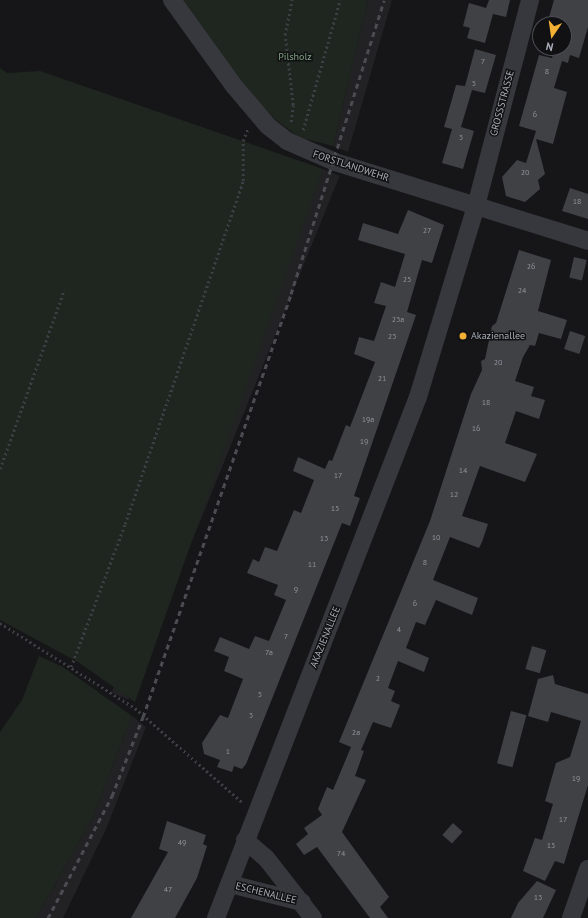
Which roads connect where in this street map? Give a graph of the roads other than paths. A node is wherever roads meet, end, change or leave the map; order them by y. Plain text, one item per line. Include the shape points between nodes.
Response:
1 (172, 0) edge
2 (530, 0) edge
3 (476, 206) junction
4 (588, 241) edge
5 (245, 840) junction
6 (588, 869) edge
7 (230, 884) junction
8 (302, 902) junction
9 (216, 918) edge
10 (313, 918) edge
11 (571, 918) edge

1 - 3 street, FORSTLANDWEHR via 254,111 294,139 335,162
2 - 3 street, GROSSSTRASSE
3 - 4 street, FORSTLANDWEHR
3 - 5 street, AKAZIENALLEE via 395,460
5 - 7 street, AKAZIENALLEE
5 - 8 street, ESCHENALLEE via 266,858
6 - 11 street
7 - 8 street, ESCHENALLEE
7 - 9 street, AKAZIENALLEE
8 - 10 street, ESCHENALLEE

